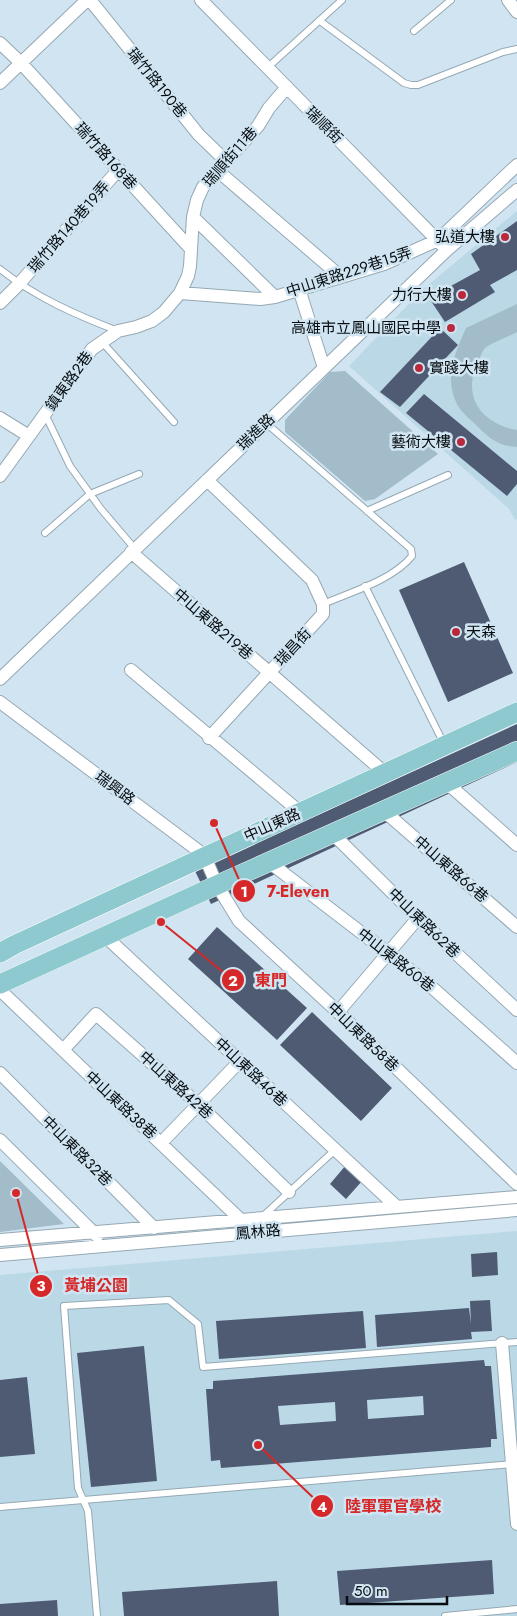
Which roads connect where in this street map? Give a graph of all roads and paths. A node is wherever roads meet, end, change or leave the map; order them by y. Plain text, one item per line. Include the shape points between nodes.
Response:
1 (201, 0) edge
2 (342, 0) edge
3 (451, 0) edge
4 (83, 1) edge
5 (320, 21) junction
6 (414, 31) dead end
7 (0, 43) edge
8 (517, 49) edge
9 (21, 63) junction
10 (266, 68) junction
11 (0, 83) edge
12 (287, 87) junction
13 (517, 165) edge
14 (222, 167) junction
15 (119, 170) junction
16 (517, 190) edge
17 (192, 217) junction
18 (438, 240) junction
19 (190, 248) junction
20 (447, 250) junction
21 (0, 269) edge
22 (340, 276) junction
23 (19, 284) junction
24 (299, 289) junction
25 (180, 293) junction
26 (275, 297) junction
27 (0, 303) edge
28 (118, 331) junction
29 (101, 341) junction
30 (324, 368) junction
31 (45, 414) junction
32 (0, 418) edge
33 (174, 422) dead end
34 (266, 423) junction
35 (29, 436) junction
36 (139, 474) dead end
37 (448, 475) dead end
38 (0, 476) edge
39 (206, 480) junction
40 (90, 494) junction
41 (367, 510) junction
42 (45, 533) dead end
43 (133, 551) junction
44 (365, 586) junction
45 (323, 604) junction
46 (131, 670) dead end
47 (270, 672) junction
48 (0, 679) edge
49 (0, 702) edge
50 (517, 712) edge
51 (209, 738) junction
52 (445, 746) junction
53 (515, 755) edge
54 (386, 774) junction
55 (447, 783) junction
56 (384, 811) junction
57 (300, 812) junction
58 (332, 833) junction
59 (517, 845) edge
60 (204, 855) junction
61 (269, 862) junction
62 (217, 885) junction
63 (418, 918) junction
64 (517, 927) edge
65 (105, 936) junction
66 (0, 953) edge
67 (388, 953) junction
68 (0, 984) edge
69 (0, 990) edge
70 (517, 1010) edge
71 (338, 1012) junction
72 (63, 1050) junction
73 (240, 1061) junction
74 (517, 1063) edge
75 (0, 1074) edge
76 (198, 1104) junction
77 (0, 1140) edge
78 (161, 1143) junction
79 (335, 1150) junction
80 (517, 1184) edge
81 (289, 1192) junction
82 (517, 1197) edge
83 (397, 1207) junction
84 (517, 1210) edge
85 (259, 1219) junction
86 (242, 1221) junction
87 (154, 1228) junction
88 (95, 1232) junction
89 (0, 1240) edge
90 (104, 1246) junction
91 (0, 1255) edge
92 (517, 1342) edge
93 (502, 1343) junction
94 (514, 1464) edge
95 (83, 1500) junction
96 (0, 1507) edge
97 (517, 1524) edge
98 (517, 1610) edge
99 (98, 1616) edge
100 (445, 1616) edge

1 - 10 street, 瑞順街
2 - 5 lane
3 - 6 lane
4 - 9 street
4 - 14 street, 瑞竹路190巷 via 199,135
5 - 8 lane via 411,86
5 - 10 lane
7 - 9 street, 瑞竹路168巷
9 - 11 street
9 - 15 street, 瑞竹路168巷
10 - 12 street, 瑞順街
12 - 14 street, 瑞順街11巷
12 - 18 street, 瑞順街
13 - 18 street, 中山東路229巷15弄
14 - 17 street, 瑞順街11巷 via 204,187
14 - 22 street, 瑞竹路190巷
15 - 19 street, 瑞竹路168巷
15 - 23 street, 瑞竹路140巷19弄
16 - 20 street, 瑞進路
17 - 19 street, 瑞順街11巷
17 - 26 street
18 - 20 street, 瑞順街
18 - 22 street, 中山東路229巷15弄 via 384,264
19 - 25 street, 瑞順街11巷 via 189,270
20 - 30 street, 瑞進路
21 - 23 lane
22 - 24 street, 中山東路229巷15弄
23 - 27 street, 瑞竹路140巷19弄
23 - 28 lane via 79,316
24 - 26 street, 中山東路229巷15弄
24 - 30 street
25 - 26 street, 中山東路229巷15弄 via 260,299
25 - 28 street, 鎮東路2巷 via 152,321
28 - 29 street, 鎮東路2巷
29 - 31 street, 鎮東路2巷
29 - 33 lane
30 - 34 street, 瑞進路
31 - 35 street, 鎮東路2巷
31 - 40 lane via 70,466
32 - 35 street
34 - 39 street, 瑞進路
34 - 41 lane
35 - 38 street, 鎮東路2巷
36 - 40 lane
37 - 41 lane
39 - 43 street, 瑞進路
39 - 45 street via 312,580
40 - 42 lane
40 - 43 lane
41 - 44 lane via 411,549 412,556 386,578
43 - 47 street, 中山東路219巷
43 - 48 street, 瑞進路
44 - 45 lane
44 - 52 lane
45 - 47 street, 瑞昌街 via 323,614
46 - 51 street
47 - 51 street, 瑞昌街
47 - 54 street, 中山東路219巷
49 - 60 street, 瑞興路
50 - 52 main road, 中山東路
51 - 57 street
52 - 54 main road, 中山東路
53 - 55 main road
54 - 57 main road, 中山東路
55 - 56 main road
55 - 59 street
56 - 58 main road
56 - 64 street, 中山東路66巷
57 - 60 main road, 中山東路
58 - 61 main road
58 - 63 street, 中山東路62巷
60 - 62 street, 瑞興路
60 - 66 main road, 中山東路
61 - 62 main road
61 - 67 street, 中山東路60巷
62 - 65 main road
62 - 71 street, 中山東路58巷 via 239,921
63 - 67 street
63 - 70 street, 中山東路62巷
65 - 68 main road
65 - 73 street, 中山東路46巷
67 - 71 street
67 - 74 street, 中山東路60巷
69 - 72 street, 中山東路38巷
71 - 80 street, 中山東路58巷
72 - 76 street, 中山東路42巷 via 96,1014
72 - 78 street, 中山東路38巷
73 - 76 street
73 - 79 street, 中山東路46巷
75 - 87 street, 中山東路32巷
76 - 78 street
76 - 81 street, 中山東路42巷
77 - 88 street
78 - 86 street, 中山東路38巷
79 - 81 lane
79 - 83 street, 中山東路46巷
81 - 85 lane
82 - 83 street, 鳳林路
83 - 85 street, 鳳林路
84 - 90 street, 鳳林路
85 - 86 street, 鳳林路
86 - 87 street, 鳳林路
87 - 88 street, 鳳林路
88 - 89 street, 鳳林路
88 - 90 street
90 - 91 street, 鳳林路
92 - 93 lane
93 - 94 street
93 - 95 lane via 203,1367 198,1324 169,1300 64,1306 78,1488
94 - 95 lane
94 - 97 street
95 - 96 lane
95 - 99 lane via 88,1511
98 - 100 lane

